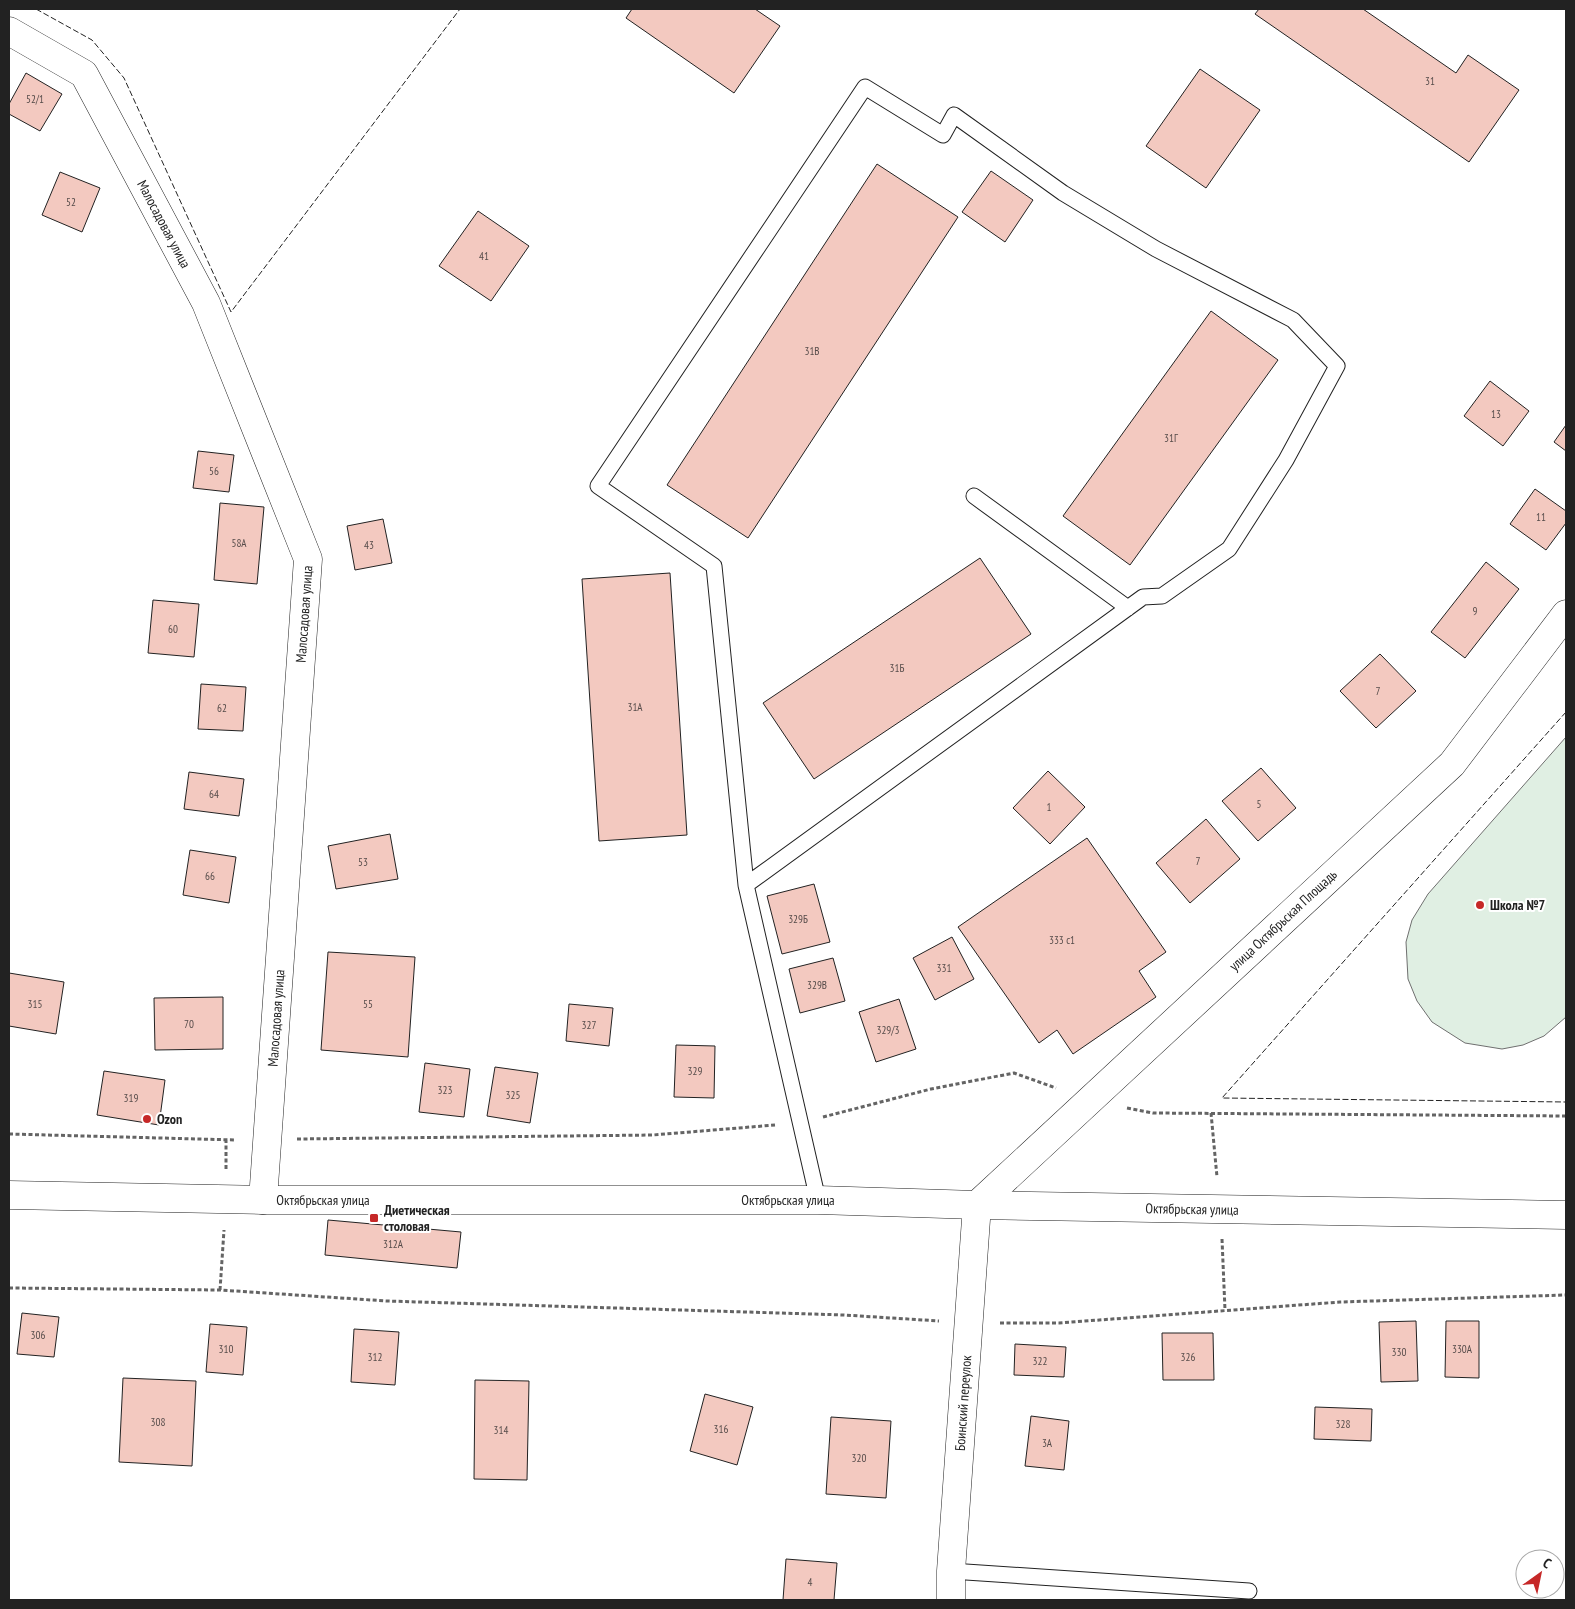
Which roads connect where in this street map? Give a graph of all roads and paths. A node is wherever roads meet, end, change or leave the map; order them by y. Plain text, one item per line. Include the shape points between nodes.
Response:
1 (9, 31) edge
2 (974, 496) dead end
3 (1128, 608) junction
4 (1566, 614) edge
5 (746, 885) junction
6 (9, 1195) edge
7 (263, 1200) junction
8 (818, 1200) junction
9 (977, 1205) junction
10 (1566, 1215) edge
11 (9, 1288) edge
12 (1566, 1295) edge
13 (968, 1323) junction
14 (951, 1571) junction
15 (1249, 1591) dead end
16 (951, 1600) edge

1 - 7 street, Малосадовая улица via 84,74 206,303 308,559
2 - 3 lane
3 - 5 lane
3 - 5 lane via 1143,598 1162,596 1228,548 1286,460 1337,366 1293,320 1156,249 1063,193 954,115 943,135 865,87 598,486 714,566
4 - 9 street, улица Октябрьская Площадь via 1452,764
5 - 8 lane
6 - 7 street, Октябрьская улица
7 - 8 street, Октябрьская улица
8 - 9 street, Октябрьская улица
9 - 10 street, Октябрьская улица
9 - 13 street, Боинский переулок
11 - 13 path via 220,1290 388,1301 844,1315
12 - 13 path via 1340,1302 1059,1323
13 - 14 street, Боинский переулок
14 - 15 lane
14 - 16 street, Боинский переулок

